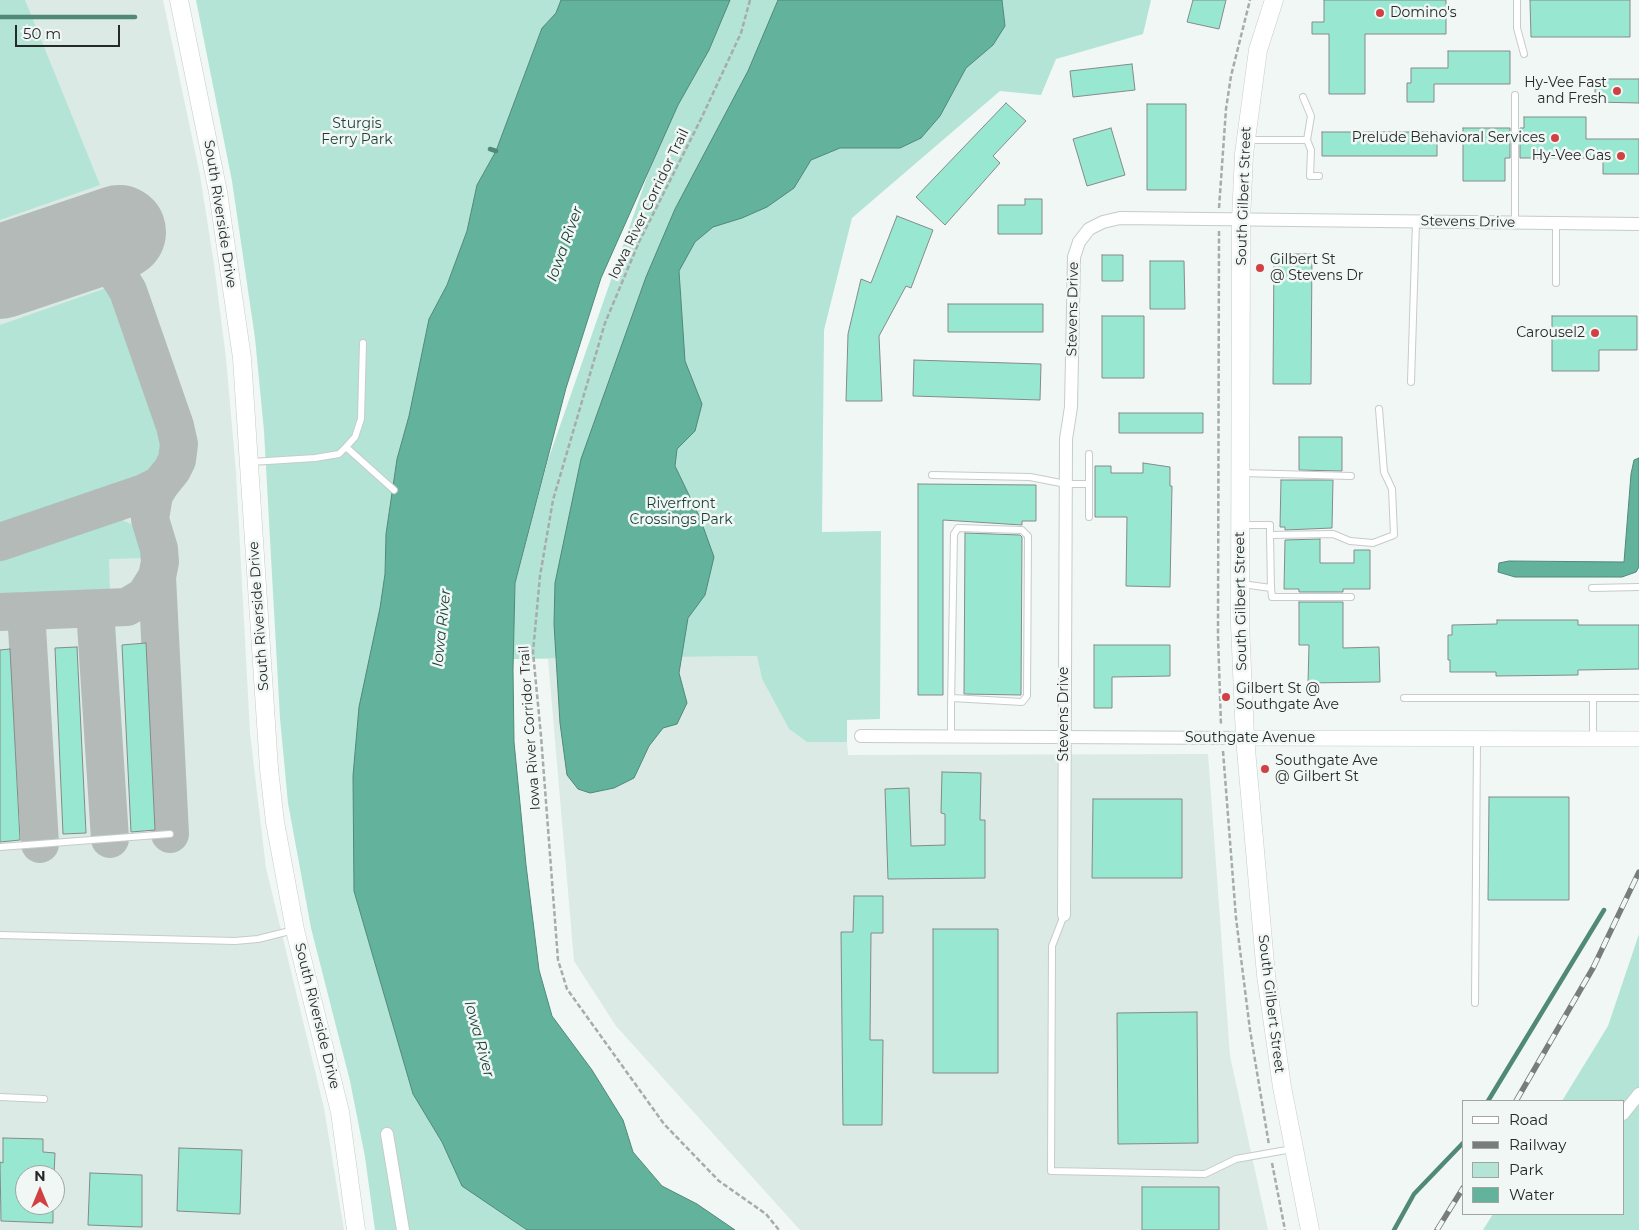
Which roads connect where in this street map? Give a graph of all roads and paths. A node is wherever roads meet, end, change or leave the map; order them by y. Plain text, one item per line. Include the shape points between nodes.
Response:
1 (179, 0) edge
2 (750, 0) edge
3 (1274, 0) edge
4 (1517, 0) edge
5 (1524, 54) dead end
6 (1515, 95) dead end
7 (1303, 97) dead end
8 (1245, 140) junction
9 (1307, 140) junction
10 (1319, 176) dead end
11 (1241, 220) junction
12 (1416, 222) junction
13 (1515, 223) junction
14 (1556, 223) junction
15 (1639, 224) edge
16 (1556, 283) dead end
17 (363, 343) dead end
18 (1411, 382) dead end
19 (1379, 409) dead end
20 (346, 446) junction
21 (1089, 454) dead end
22 (250, 462) junction
23 (1240, 473) junction
24 (932, 475) dead end
25 (1351, 476) dead end
26 (1066, 484) junction
27 (1089, 484) junction
28 (394, 490) dead end
29 (1090, 517) dead end
30 (1240, 525) junction
31 (1270, 535) junction
32 (1240, 584) junction
33 (1639, 587) edge
34 (1271, 588) junction
35 (1592, 588) dead end
36 (1351, 598) dead end
37 (952, 698) junction
38 (1404, 698) dead end
39 (1593, 698) junction
40 (1639, 698) edge
41 (861, 736) dead end
42 (951, 736) junction
43 (1063, 736) junction
44 (1245, 738) junction
45 (1477, 739) junction
46 (1593, 739) junction
47 (1639, 739) edge
48 (170, 834) dead end
49 (0, 847) edge
50 (1064, 915) joint
51 (295, 930) junction
52 (0, 935) edge
53 (1475, 1003) dead end
54 (1639, 1094) edge
55 (0, 1097) edge
56 (44, 1099) dead end
57 (1624, 1113) edge
58 (387, 1134) dead end
59 (1294, 1148) junction
60 (356, 1230) edge
61 (403, 1230) edge
62 (779, 1230) edge
63 (1310, 1230) edge

1 - 22 main road, South Riverside Drive via 220,201 242,358
2 - 62 path, Iowa River Corridor Trail via 737,42 639,242 605,323 553,500 540,576 533,652 558,960 567,989 664,1124 719,1181 766,1214
3 - 8 main road, South Gilbert Street via 1258,50
4 - 5 lane via 1517,28
6 - 13 lane
7 - 9 lane via 1311,116
8 - 9 lane
8 - 11 main road, South Gilbert Street
9 - 10 lane via 1311,150 1310,176
11 - 12 street, Stevens Drive
11 - 23 main road, South Gilbert Street
11 - 26 street, Stevens Drive via 1120,218 1090,229 1079,242 1074,257
12 - 13 street, Stevens Drive
12 - 18 lane
13 - 14 street, Stevens Drive
14 - 15 street, Stevens Drive
14 - 16 lane
17 - 20 lane via 361,419 355,437
19 - 31 lane via 1384,472 1392,489 1394,536 1373,543 1350,541 1333,534
20 - 22 lane via 339,454 315,458
20 - 28 lane
21 - 27 lane
22 - 51 main road, South Riverside Drive via 269,769 275,822
23 - 25 lane
23 - 30 main road, South Gilbert Street
24 - 26 lane via 1030,477
26 - 27 lane
26 - 43 street, Stevens Drive
27 - 29 lane
30 - 31 lane via 1270,525
30 - 32 main road, South Gilbert Street
31 - 34 lane
32 - 34 lane
32 - 44 main road, South Gilbert Street
33 - 35 lane
34 - 36 lane via 1272,597
37 - 37 lane via 954,534 958,528 1022,530 1028,536 1027,696 1022,702
37 - 42 lane
38 - 39 lane
39 - 40 lane
39 - 46 lane
41 - 42 street, Southgate Avenue
42 - 43 street, Southgate Avenue
43 - 44 street, Southgate Avenue
43 - 50 street, Stevens Drive
44 - 45 street, Southgate Avenue
44 - 59 main road, South Gilbert Street via 1266,975
45 - 46 street, Southgate Avenue
45 - 53 lane
46 - 47 street, Southgate Avenue
48 - 49 lane
50 - 59 lane via 1052,946 1051,1171 1205,1174 1236,1159
51 - 52 lane via 235,941
51 - 60 main road, South Riverside Drive via 340,1112
54 - 57 street
55 - 56 lane
58 - 61 street
59 - 63 main road, South Gilbert Street

